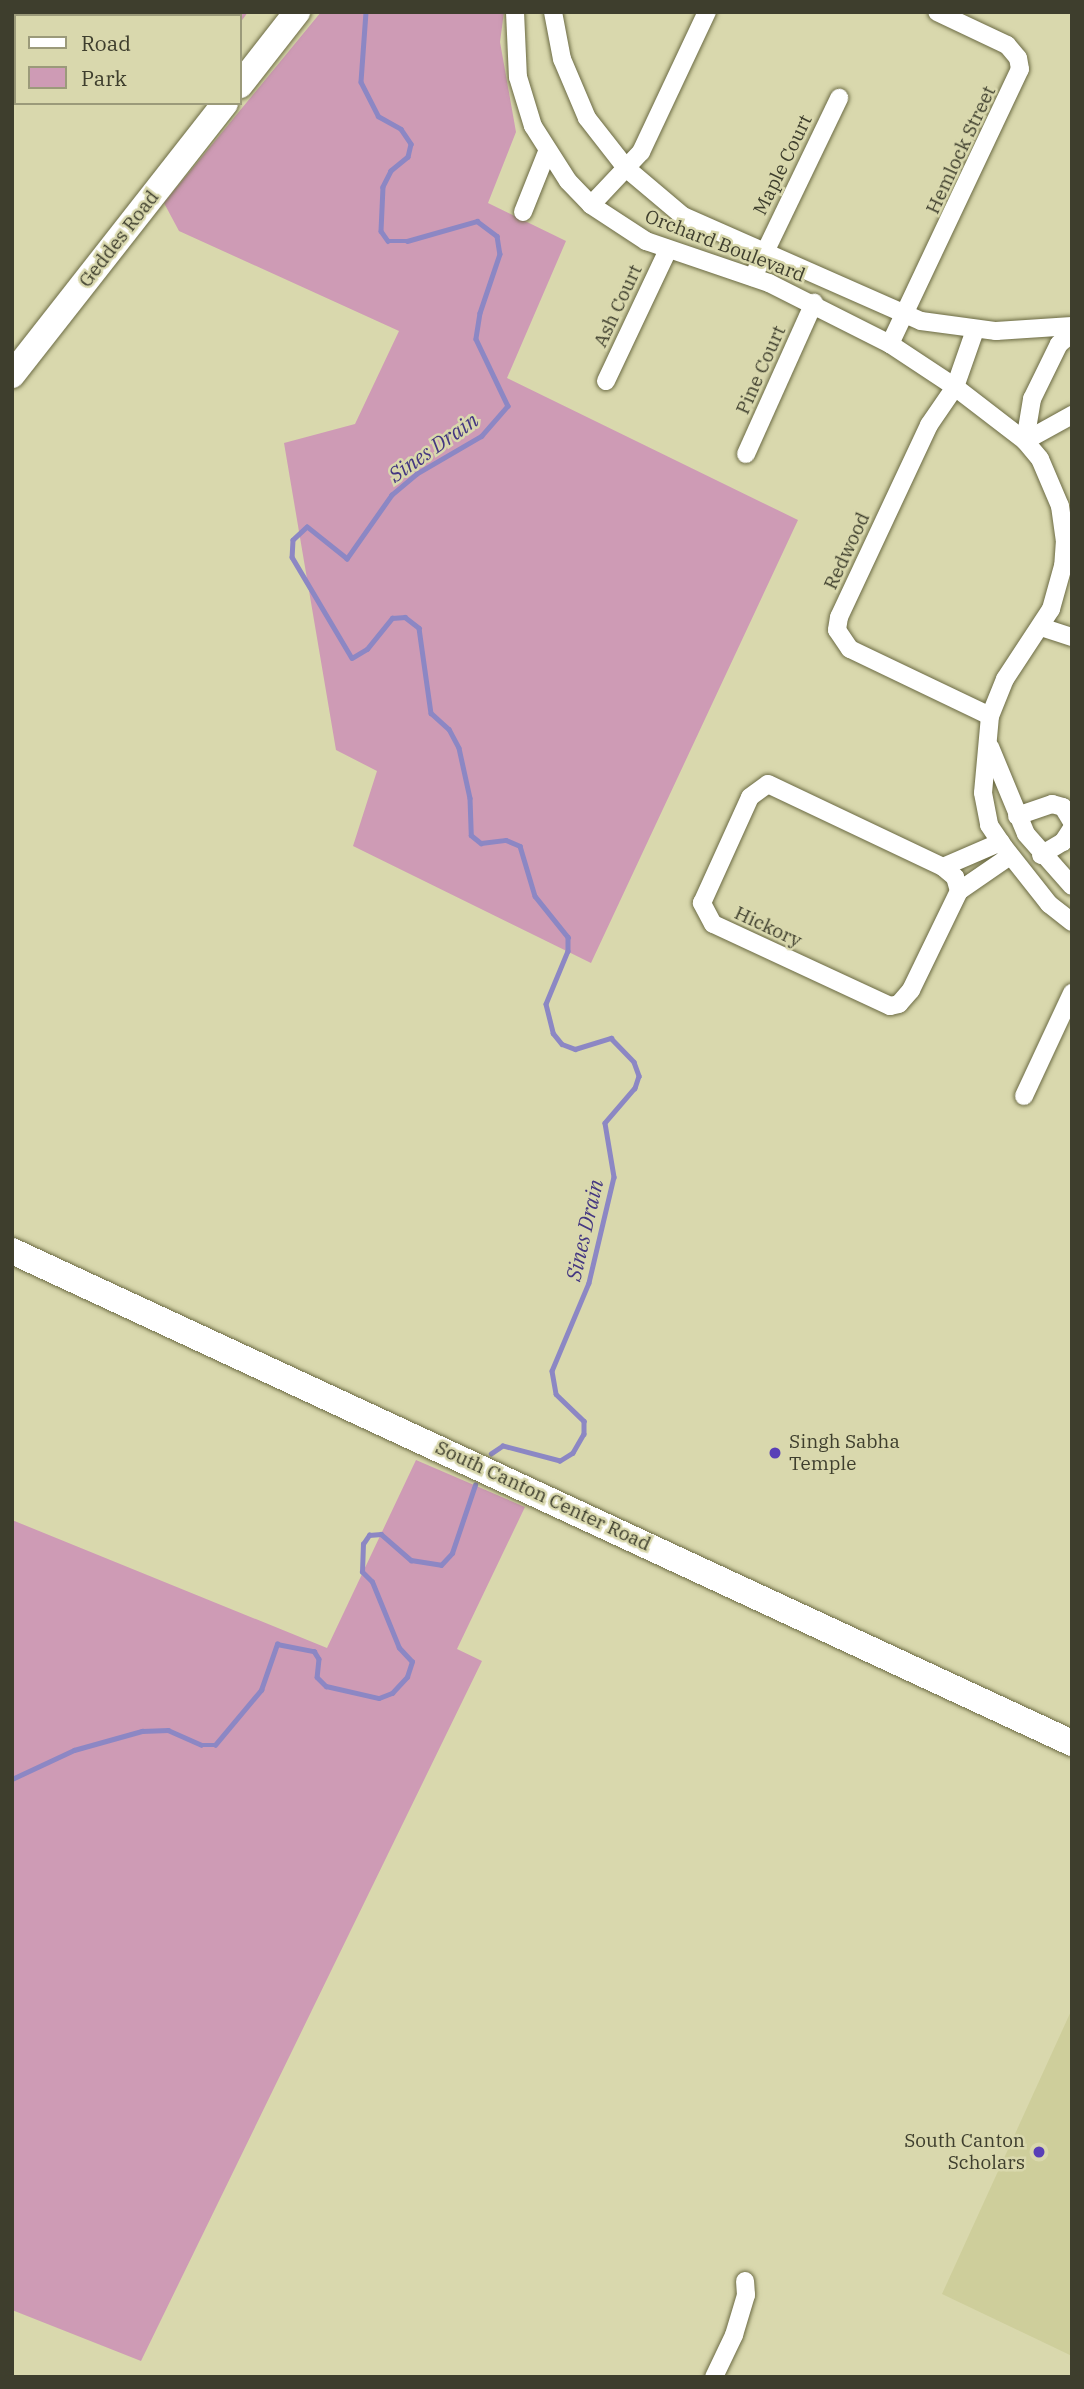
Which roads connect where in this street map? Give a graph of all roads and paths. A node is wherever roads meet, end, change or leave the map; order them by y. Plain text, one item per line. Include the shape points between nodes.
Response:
1 (297, 12) edge
2 (515, 12) edge
3 (553, 12) edge
4 (707, 12) edge
5 (937, 12) edge
6 (242, 82) edge
7 (839, 98) dead end
8 (223, 105) edge
9 (547, 152) junction
10 (626, 168) junction
11 (591, 205) junction
12 (523, 212) dead end
13 (668, 250) junction
14 (765, 251) junction
15 (753, 277) junction
16 (814, 303) junction
17 (905, 316) junction
18 (1072, 326) edge
19 (975, 330) junction
20 (1072, 333) edge
21 (890, 344) junction
22 (12, 375) edge
23 (606, 381) dead end
24 (955, 387) junction
25 (1072, 415) edge
26 (1025, 441) junction
27 (746, 454) dead end
28 (1041, 627) junction
29 (1072, 637) edge
30 (990, 716) junction
31 (990, 747) junction
32 (1017, 816) junction
33 (1072, 822) edge
34 (1072, 828) edge
35 (1026, 834) junction
36 (1005, 849) junction
37 (1041, 855) junction
38 (943, 867) junction
39 (1072, 886) edge
40 (959, 891) junction
41 (1072, 922) edge
42 (1072, 993) edge
43 (1024, 1096) dead end
44 (12, 1251) edge
45 (1072, 1743) edge
46 (745, 2280) dead end
47 (714, 2377) edge

1 - 6 main road
2 - 9 street, Orchard Boulevard via 518,77
3 - 10 street, Orchard Boulevard via 572,85 587,118
4 - 10 street via 641,152
5 - 17 street, Hemlock Street via 1007,45 1020,69
7 - 14 street, Maple Court
8 - 22 main road, Geddes Road
9 - 11 street, Orchard Boulevard
9 - 12 street
10 - 11 street
10 - 14 street, Orchard Boulevard via 683,216
11 - 13 street, Orchard Boulevard via 628,231
13 - 15 street, Orchard Boulevard
13 - 23 street, Ash Court
14 - 15 street, Maple Court
14 - 17 street, Orchard Boulevard
15 - 16 street, Orchard Boulevard
16 - 21 street, Orchard Boulevard
16 - 27 street, Pine Court
17 - 19 street, Orchard Boulevard
17 - 21 street, Hemlock Street
18 - 19 street, Orchard Boulevard
19 - 24 street, Redwood
20 - 26 street via 1059,344 1032,399
21 - 24 street, Orchard Boulevard
24 - 26 street, Orchard Boulevard
24 - 30 street, Redwood via 929,425 837,630 850,649
25 - 26 street
26 - 28 street, Orchard Boulevard via 1054,484 1065,540 1058,588
28 - 29 street
28 - 30 street, Orchard Boulevard via 1009,673
30 - 31 street, Orchard Boulevard
31 - 32 street, Orchard Boulevard
31 - 36 street, Orchard Boulevard via 981,772 983,793 989,825
32 - 33 street via 1052,804 1063,807
32 - 35 street, Orchard Boulevard
34 - 37 street via 1063,842
35 - 36 street
35 - 37 street, Orchard Boulevard
36 - 38 street
36 - 40 street
36 - 41 street, Orchard Boulevard via 1049,904
37 - 39 street, Orchard Boulevard
38 - 40 street via 955,877
38 - 40 street, Hickory via 768,784 750,797 702,903 713,924 890,1006 899,1004 912,990
42 - 43 street
44 - 45 main road, South Canton Center Road
46 - 47 street via 746,2295 734,2335

